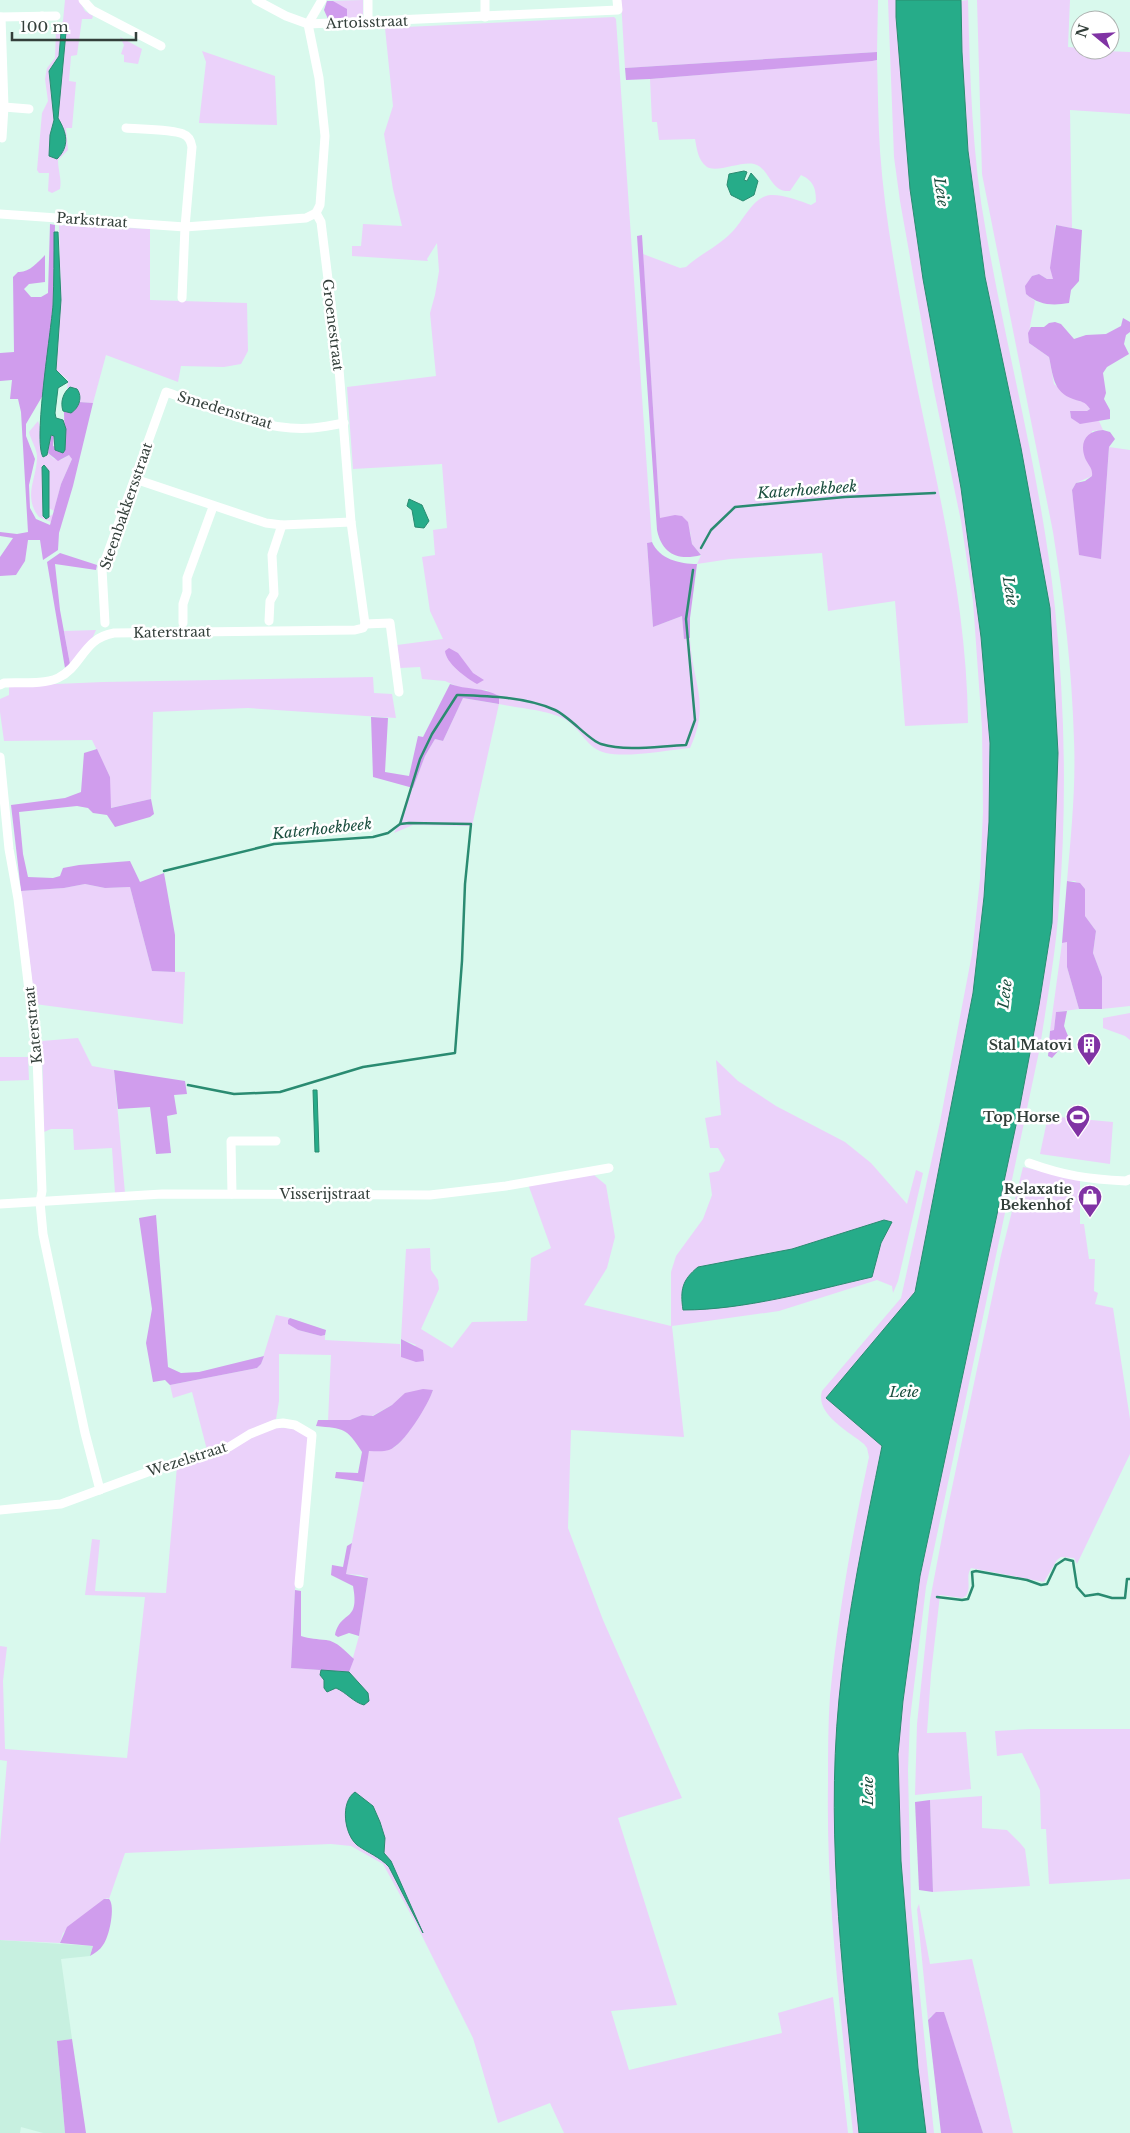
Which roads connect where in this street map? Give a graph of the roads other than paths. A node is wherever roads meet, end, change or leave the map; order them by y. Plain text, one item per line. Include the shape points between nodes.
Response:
1 (83, 0) edge
2 (256, 0) edge
3 (322, 0) edge
4 (368, 0) edge
5 (485, 0) edge
6 (618, 0) edge
7 (42, 16) junction
8 (56, 16) dead end
9 (0, 17) edge
10 (485, 17) junction
11 (368, 22) junction
12 (308, 24) junction
13 (42, 28) dead end
14 (161, 46) dead end
15 (4, 107) junction
16 (28, 109) dead end
17 (126, 128) dead end
18 (2, 138) dead end
19 (0, 214) edge
20 (316, 214) junction
21 (185, 227) junction
22 (182, 298) dead end
23 (166, 392) joint
24 (344, 423) junction
25 (135, 480) junction
26 (213, 507) junction
27 (351, 522) junction
28 (282, 525) junction
29 (269, 621) dead end
30 (105, 623) dead end
31 (183, 623) dead end
32 (364, 626) junction
33 (0, 685) edge
34 (0, 689) edge
35 (398, 692) dead end
36 (0, 694) edge
37 (0, 756) edge
38 (5, 849) edge
39 (276, 1141) dead end
40 (1029, 1163) dead end
41 (609, 1168) dead end
42 (1130, 1179) edge
43 (232, 1194) junction
44 (40, 1202) junction
45 (0, 1204) edge
46 (100, 1490) junction
47 (0, 1510) edge
48 (300, 1584) dead end

1 - 14 street via 92,10
2 - 12 street, Artoisstraat
3 - 12 street
4 - 11 street
5 - 10 street
6 - 10 street, Artoisstraat via 618,10
7 - 8 street
7 - 9 street
7 - 13 street
9 - 15 street
10 - 11 street, Artoisstraat
11 - 12 street, Artoisstraat
12 - 20 street, Groenestraat via 319,78 324,136 320,204
15 - 16 street
15 - 18 street
17 - 21 street via 180,132 191,141
19 - 21 street, Parkstraat
20 - 21 street, Parkstraat via 306,218
20 - 24 street, Groenestraat via 321,222
21 - 22 street
23 - 24 street, Smedenstraat via 270,426 313,428
23 - 25 street, Steenbakkersstraat
24 - 27 street, Groenestraat
25 - 26 street
25 - 30 street, Steenbakkersstraat via 102,570
26 - 28 street via 258,522
26 - 31 street via 187,578
27 - 28 street
27 - 32 street, Groenestraat
28 - 29 street via 272,555 274,594 270,601
32 - 33 street, Katerstraat via 354,630 106,634 88,646 69,670 57,678
32 - 35 street, Katerstraat via 390,623
34 - 36 street
37 - 38 street, Katerstraat
38 - 44 street, Katerstraat via 20,909 37,1057
39 - 43 street via 231,1141
40 - 42 street via 1083,1178
41 - 43 street, Visserijstraat via 430,1195
43 - 44 street, Visserijstraat via 162,1194
44 - 45 street, Visserijstraat
44 - 46 street via 60,1320
46 - 47 street, Wezelstraat via 61,1504
46 - 48 street, Wezelstraat via 229,1447 275,1424 283,1423 305,1430 312,1434

